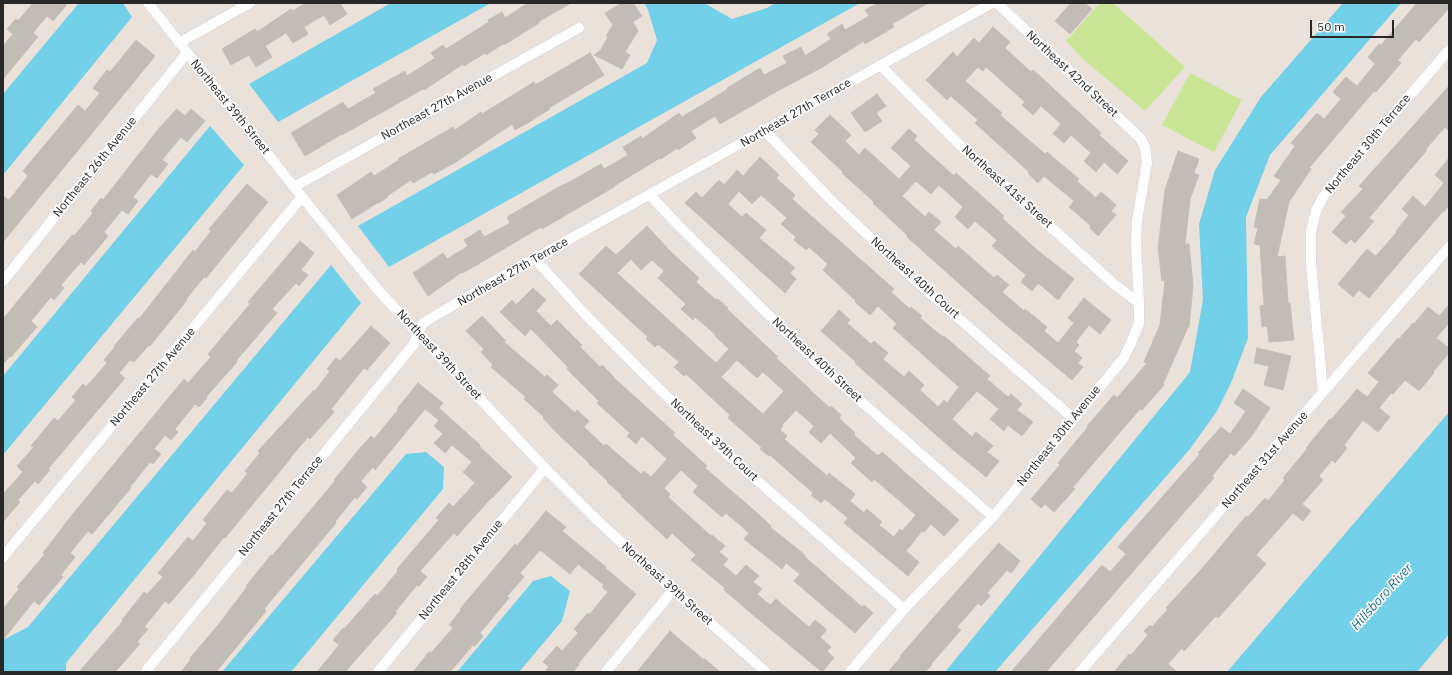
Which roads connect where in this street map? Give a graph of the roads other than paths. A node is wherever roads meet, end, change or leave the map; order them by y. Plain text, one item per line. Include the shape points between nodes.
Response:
1 (148, 3) edge
2 (250, 3) edge
3 (992, 3) edge
4 (997, 3) edge
5 (579, 28) dead end
6 (179, 43) junction
7 (1449, 50) edge
8 (187, 53) junction
9 (880, 65) junction
10 (765, 131) junction
11 (1145, 147) joint
12 (294, 187) junction
13 (650, 195) junction
14 (302, 197) junction
15 (1449, 247) edge
16 (535, 259) junction
17 (3, 281) edge
18 (1139, 303) junction
19 (418, 333) junction
20 (1323, 392) junction
21 (1073, 418) junction
22 (545, 468) junction
23 (993, 517) junction
24 (3, 557) edge
25 (673, 590) junction
26 (904, 609) junction
27 (146, 671) dead end
28 (378, 672) edge
29 (606, 672) edge
30 (766, 672) edge
31 (850, 672) edge
32 (1080, 672) edge

1 - 6 street, Northeast 39th Street
2 - 6 street
3 - 9 street, Northeast 27th Terrace
4 - 11 street, Northeast 42nd Street via 1140,138
5 - 12 street, Northeast 27th Avenue
6 - 8 street, Northeast 39th Street
7 - 20 street, Northeast 30th Terrace via 1336,181 1316,210 1311,231 1311,263
8 - 12 street, Northeast 39th Street
8 - 17 street, Northeast 26th Avenue
9 - 10 street, Northeast 27th Terrace
9 - 18 street, Northeast 41st Street via 964,149 1114,284
10 - 13 street, Northeast 27th Terrace
10 - 21 street, Northeast 40th Court via 828,197 910,276
11 - 18 street, Northeast 30th Avenue via 1147,163 1137,220 1136,242
12 - 14 street, Northeast 39th Street
13 - 16 street, Northeast 27th Terrace
13 - 23 street, Northeast 40th Street via 815,361
14 - 19 street, Northeast 39th Street via 378,290
14 - 24 street, Northeast 27th Avenue
15 - 20 street, Northeast 31st Avenue
16 - 19 street, Northeast 27th Terrace via 424,323
16 - 26 street, Northeast 39th Court via 583,312 719,447
18 - 21 street, Northeast 30th Avenue via 1139,323 1123,359
19 - 22 street, Northeast 39th Street
19 - 27 street, Northeast 27th Terrace via 414,344
20 - 32 street, Northeast 31st Avenue
21 - 23 street, Northeast 30th Avenue
22 - 25 street, Northeast 39th Street
22 - 28 street, Northeast 28th Avenue
23 - 26 street, Northeast 30th Avenue
25 - 29 street
25 - 30 street, Northeast 39th Street
26 - 31 street, Northeast 30th Avenue

